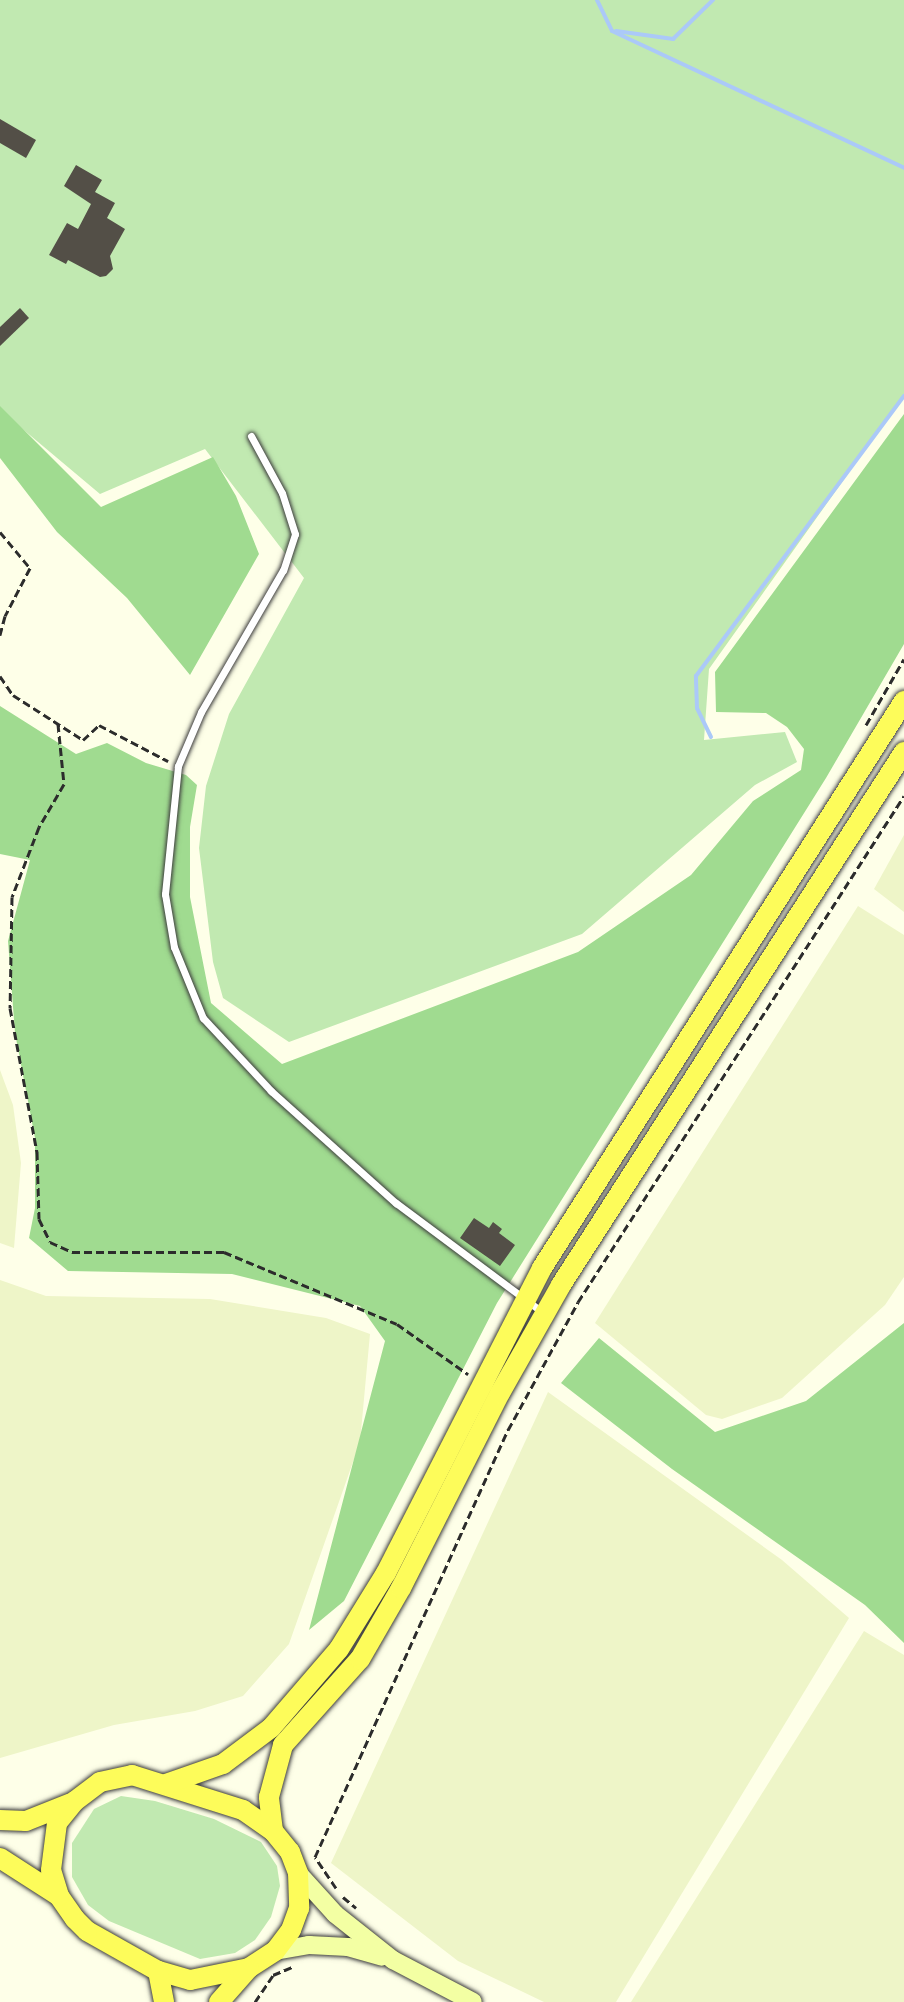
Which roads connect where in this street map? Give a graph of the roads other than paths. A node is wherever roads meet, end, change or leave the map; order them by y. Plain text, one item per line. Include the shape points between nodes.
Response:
1 (251, 436) dead end
2 (904, 701) edge
3 (904, 752) edge
4 (524, 1302) junction
5 (545, 1314) junction
6 (166, 1784) junction
7 (75, 1801) junction
8 (0, 1820) edge
9 (273, 1831) junction
10 (0, 1858) edge
11 (298, 1873) junction
12 (59, 1896) junction
13 (275, 1951) junction
14 (393, 1960) junction
15 (249, 1968) junction
16 (158, 1971) junction
17 (164, 2002) edge
18 (219, 2002) edge
19 (473, 2002) edge

1 - 4 lane via 282,493 295,534 283,570 201,712 178,766 165,894 174,947 203,1018 271,1091 396,1203
2 - 4 main road
3 - 5 main road
4 - 5 lane
4 - 6 main road via 386,1573 339,1649 271,1728 223,1764
5 - 9 main road via 360,1659 283,1745 269,1797
6 - 7 main road via 132,1775 100,1782
6 - 9 main road via 243,1810
7 - 8 main road via 26,1821
7 - 12 main road via 57,1823 53,1846 51,1870
9 - 11 main road
10 - 12 main road
11 - 13 main road via 299,1908
11 - 14 street via 356,1932
12 - 16 main road via 87,1931
13 - 14 street via 309,1945 348,1947
13 - 15 main road
14 - 19 street
15 - 16 main road via 190,1980
15 - 18 main road
16 - 17 main road

